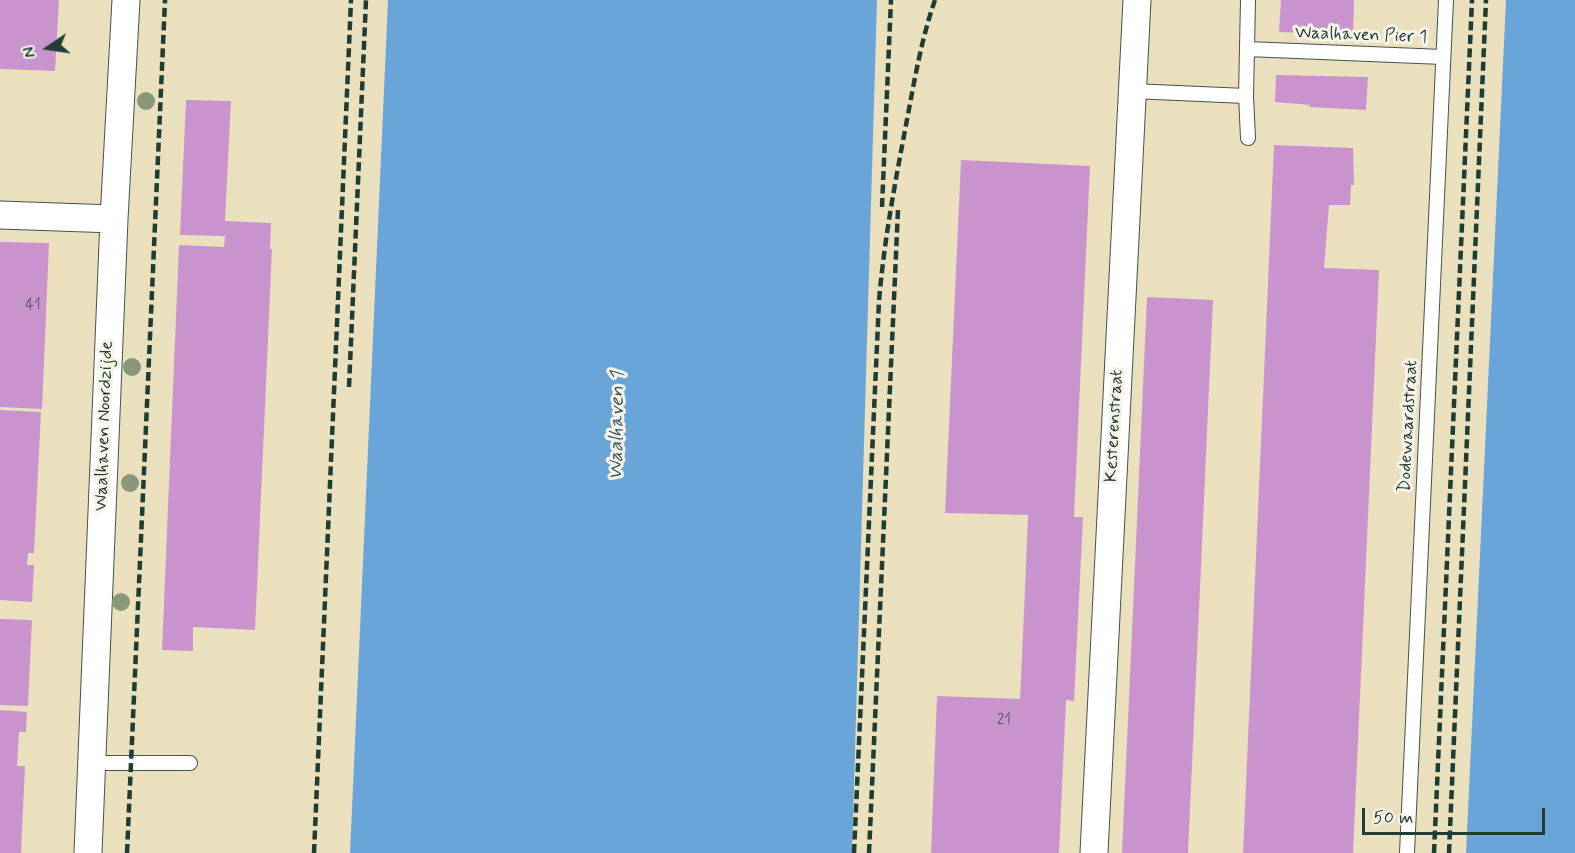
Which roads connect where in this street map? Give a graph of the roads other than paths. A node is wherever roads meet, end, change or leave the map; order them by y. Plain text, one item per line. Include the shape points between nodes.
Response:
1 (126, 0) edge
2 (1137, 0) edge
3 (1248, 0) edge
4 (1446, 0) edge
5 (1247, 49) junction
6 (1443, 57) junction
7 (1132, 91) junction
8 (1246, 96) junction
9 (1248, 138) dead end
10 (0, 214) edge
11 (114, 219) junction
12 (92, 763) junction
13 (190, 763) dead end
14 (88, 853) edge
15 (1094, 853) edge
16 (1407, 853) edge

1 - 11 street, Waalhaven Noordzijde
2 - 7 street, Kesterenstraat
3 - 5 lane
4 - 6 lane, Dodewaardstraat
5 - 6 lane, Waalhaven Pier 1
5 - 8 lane
6 - 16 lane, Dodewaardstraat
7 - 8 lane
7 - 15 street, Kesterenstraat
8 - 9 lane
10 - 11 street
11 - 12 street, Waalhaven Noordzijde
12 - 13 lane
12 - 14 street, Waalhaven Noordzijde

